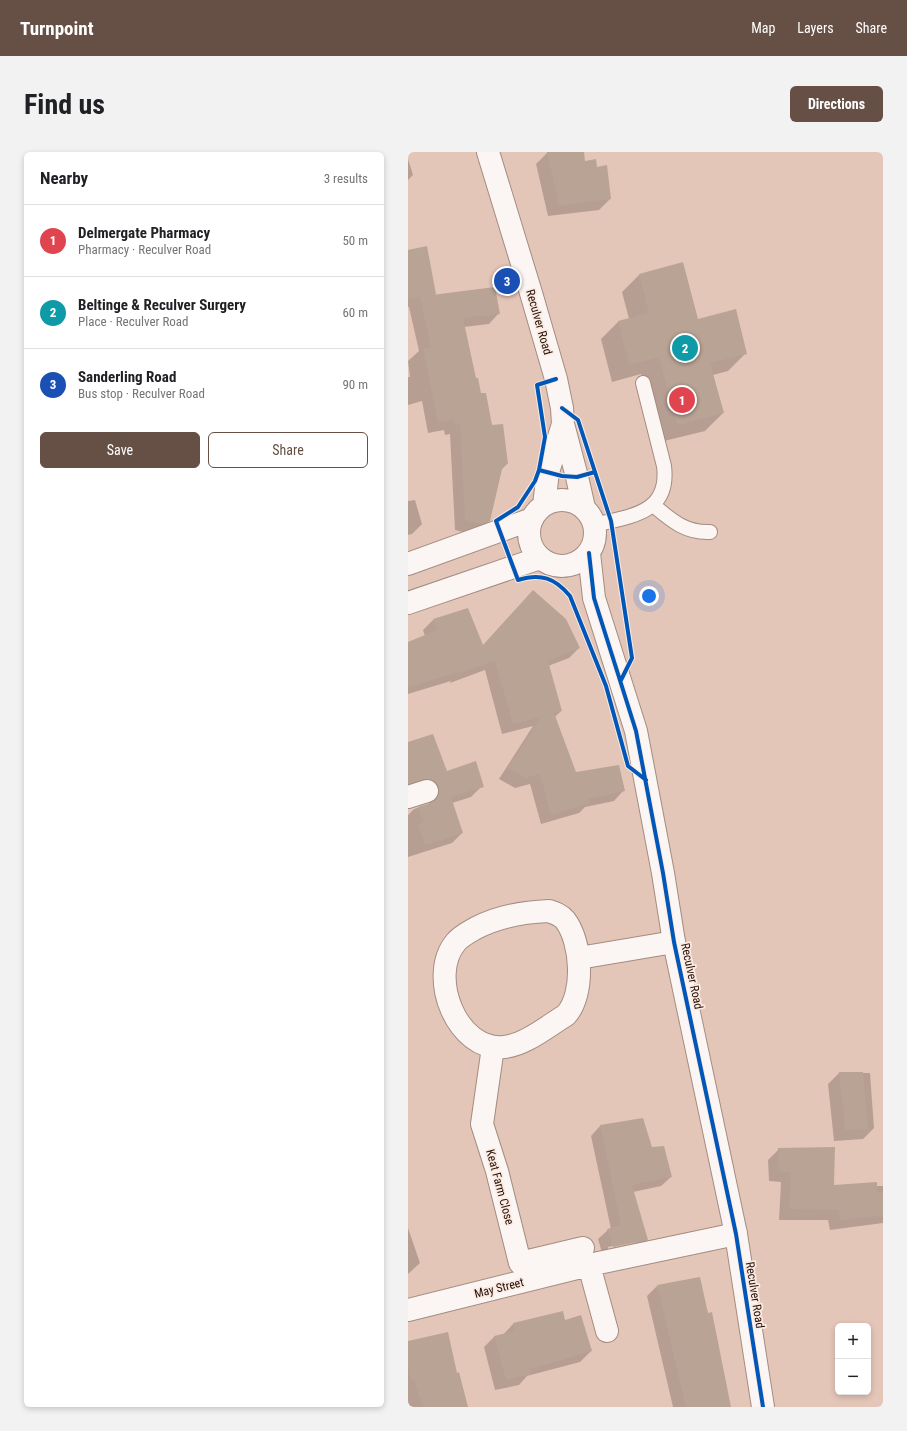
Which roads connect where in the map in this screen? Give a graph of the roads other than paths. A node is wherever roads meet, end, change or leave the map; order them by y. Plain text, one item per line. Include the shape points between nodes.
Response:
1 (488, 152) edge
2 (643, 383) dead end
3 (563, 424) junction
4 (653, 505) junction
5 (538, 512) junction
6 (589, 516) junction
7 (710, 532) dead end
8 (589, 553) junction
9 (549, 562) junction
10 (408, 564) edge
11 (594, 598) junction
12 (408, 602) edge
13 (674, 942) junction
14 (579, 958) junction
15 (493, 1046) junction
16 (736, 1234) junction
17 (586, 1256) junction
18 (408, 1310) edge
19 (606, 1331) dead end
20 (763, 1407) edge

1 - 3 street, Reculver Road via 556,379
2 - 4 lane via 666,478 660,498
3 - 5 street, Reculver Road
3 - 6 street, Reculver Road
4 - 6 lane via 645,511
4 - 7 lane via 686,529
5 - 6 street via 554,501 565,500 575,502
5 - 9 street, Reculver Road via 529,529 529,540 533,550
5 - 10 street
6 - 8 street, Reculver Road via 595,534
8 - 9 street via 575,564 567,566
8 - 11 street, Reculver Road
9 - 11 street, Reculver Road via 570,574
9 - 12 street
11 - 13 street, Reculver Road via 636,731 664,873
13 - 14 street
13 - 16 street, Reculver Road
14 - 15 street via 580,971 574,1003 566,1015 520,1043
14 - 15 street via 565,920 549,911 502,917 463,935 456,942 445,970 448,1001 460,1025 472,1037
15 - 17 street, Keat Farm Close via 482,1124 497,1171 520,1263
16 - 17 street, May Street
16 - 20 street, Reculver Road
17 - 18 street, May Street
17 - 19 street

